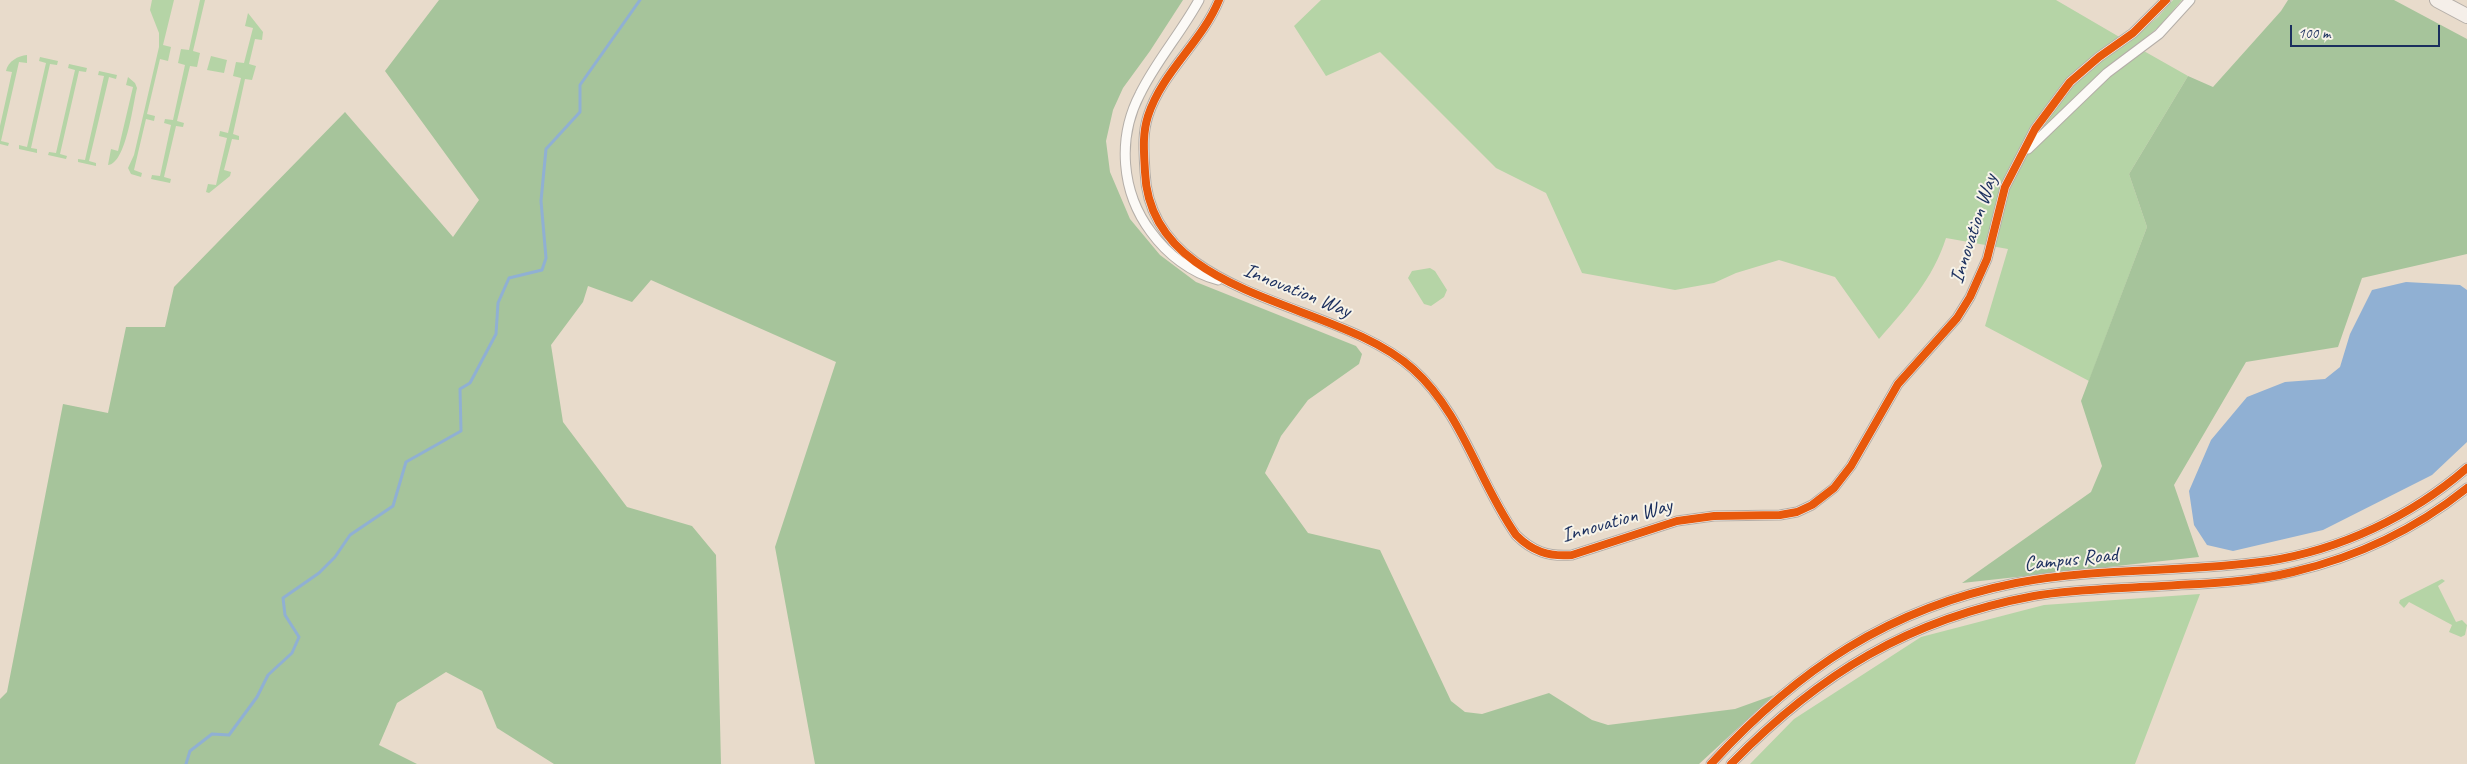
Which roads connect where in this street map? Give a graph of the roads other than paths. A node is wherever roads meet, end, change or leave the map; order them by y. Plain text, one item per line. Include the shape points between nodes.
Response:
1 (1199, 0) edge
2 (1219, 0) edge
3 (2166, 0) edge
4 (2190, 0) edge
5 (2437, 0) edge
6 (2467, 16) edge
7 (2080, 73) junction
8 (2092, 87) junction
9 (2019, 158) junction
10 (1232, 284) junction
11 (2467, 468) edge
12 (2467, 488) edge
13 (1711, 764) edge
14 (1731, 764) edge

1 - 10 street, Innovation Way via 1138,96 1124,143 1126,175 1137,208 1160,244 1205,276
2 - 10 street, Innovation Way via 1156,97 1148,115 1143,150 1148,197 1156,219 1181,251
3 - 7 street, Innovation Way via 2133,33
4 - 8 street, Innovation Way via 2159,34
5 - 6 main road
7 - 8 street
7 - 9 street, Innovation Way via 2057,99
8 - 9 street, Innovation Way
9 - 10 street, Innovation Way via 2005,186 1987,259 1970,297 1957,318 1898,384 1851,466 1834,488 1798,512 1678,521 1572,555 1538,552 1516,535 1456,421 1433,389 1412,368 1378,343
11 - 13 street, Campus Road via 2397,516 2364,533 2300,554 2236,564 2066,576 1985,590 1920,612 1850,646 1807,674 1774,700
12 - 14 street, Campus Road via 2438,510 2376,545 2292,572 2249,579 2036,596 1952,617 1907,635 1859,660 1810,691 1768,726

